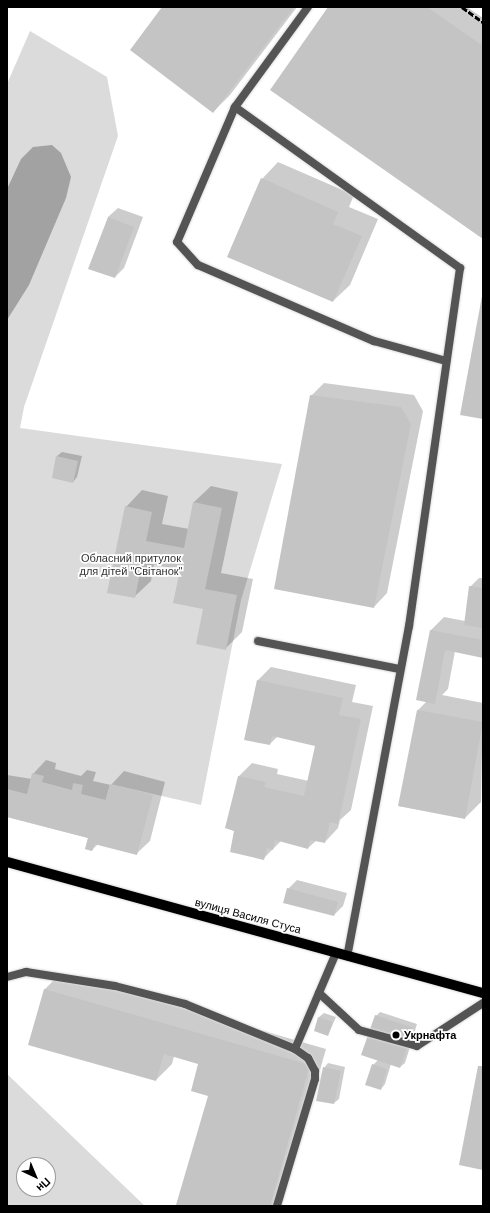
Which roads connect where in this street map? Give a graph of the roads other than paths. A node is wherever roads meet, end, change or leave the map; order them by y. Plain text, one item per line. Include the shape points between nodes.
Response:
1 (308, 7) edge
2 (235, 106) junction
3 (446, 361) junction
4 (258, 641) dead end
5 (399, 669) junction
6 (7, 862) edge
7 (336, 953) junction
8 (346, 956) junction
9 (7, 977) edge
10 (319, 993) junction
11 (483, 994) edge
12 (483, 1003) edge
13 (295, 1049) junction
14 (277, 1206) edge

1 - 2 lane
2 - 3 lane via 460,268
2 - 3 lane via 177,242 198,265 374,341
3 - 5 lane via 409,626
4 - 5 lane
5 - 8 lane via 356,915
6 - 7 main road, вулиця Василя Стуса
7 - 8 main road, вулиця Василя Стуса
7 - 10 lane
8 - 11 main road, вулиця Василя Стуса
9 - 13 lane via 26,972 115,986 185,1004
10 - 12 lane via 359,1030 417,1046
10 - 13 lane
13 - 14 lane via 313,1064 314,1079

